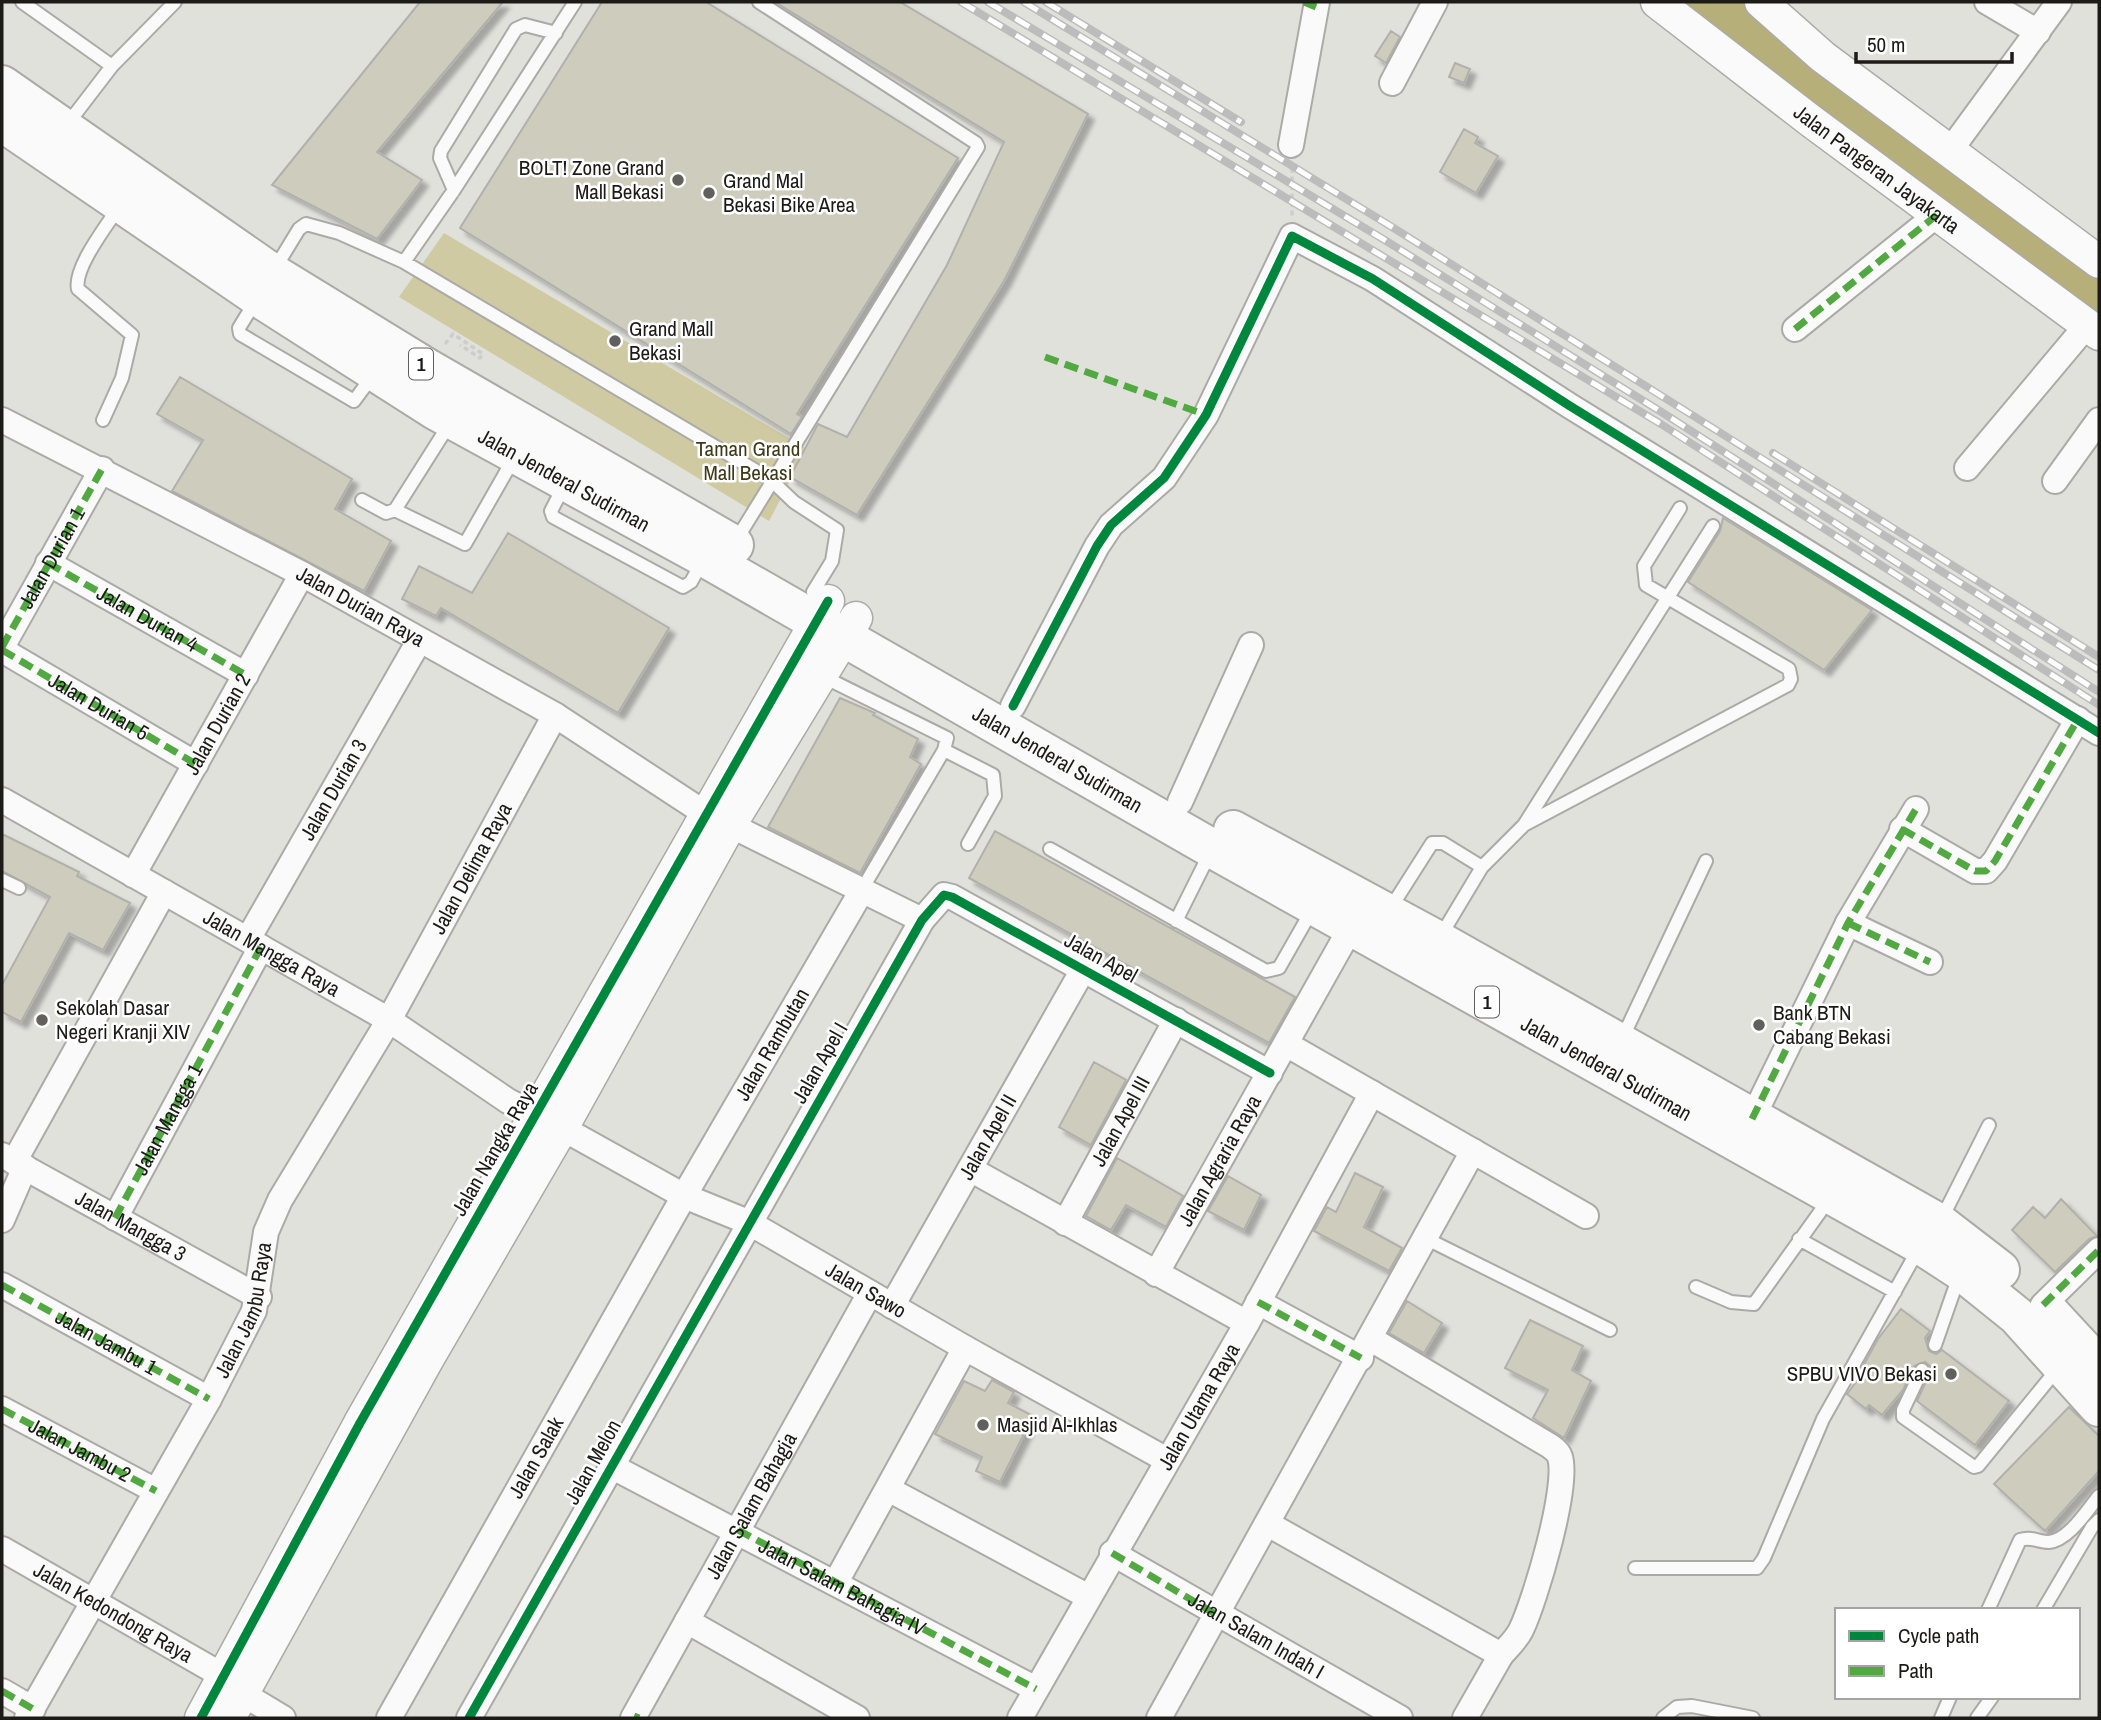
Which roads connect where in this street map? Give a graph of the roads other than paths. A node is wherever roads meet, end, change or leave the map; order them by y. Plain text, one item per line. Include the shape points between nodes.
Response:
1 (22, 2) edge
2 (175, 2) edge
3 (575, 2) edge
4 (759, 2) edge
5 (1435, 2) edge
6 (1657, 2) edge
7 (1761, 2) edge
8 (1987, 2) edge
9 (2059, 2) edge
10 (1312, 4) edge
11 (2038, 32) junction
12 (556, 33) junction
13 (111, 66) junction
14 (1392, 83) dead end
15 (2, 85) edge
16 (3, 127) edge
17 (57, 140) junction
18 (1292, 145) road end
19 (1950, 152) junction
20 (454, 190) junction
21 (120, 205) junction
22 (1938, 214) junction
23 (404, 262) junction
24 (2099, 262) edge
25 (265, 285) junction
26 (1795, 328) dead end
27 (2093, 329) edge
28 (2, 420) edge
29 (103, 420) dead end
30 (452, 420) junction
31 (2099, 420) edge
32 (516, 455) junction
33 (1967, 468) dead end
34 (102, 469) junction
35 (770, 480) junction
36 (2055, 481) dead end
37 (362, 500) dead end
38 (1680, 508) dead end
39 (395, 510) junction
40 (1713, 526) dead end
41 (719, 551) junction
42 (48, 563) junction
43 (302, 574) junction
44 (1667, 599) junction
45 (832, 614) junction
46 (419, 641) junction
47 (1251, 645) dead end
48 (2, 649) edge
49 (808, 669) junction
50 (246, 675) junction
51 (1013, 706) junction
52 (555, 715) junction
53 (2078, 719) junction
54 (953, 720) junction
55 (2099, 733) edge
56 (944, 750) junction
57 (196, 764) junction
58 (2, 800) edge
59 (1181, 802) junction
60 (1916, 809) dead end
61 (718, 819) junction
62 (1524, 825) junction
63 (1902, 829) junction
64 (968, 845) dead end
65 (1050, 849) dead end
66 (1213, 849) junction
67 (1706, 861) dead end
68 (1482, 867) junction
69 (133, 875) junction
70 (2, 880) edge
71 (19, 888) dead end
72 (164, 892) junction
73 (861, 892) junction
74 (1315, 905) junction
75 (1369, 919) junction
76 (922, 920) junction
77 (1176, 922) junction
78 (1847, 923) junction
79 (1439, 941) junction
80 (255, 943) junction
81 (1930, 962) dead end
82 (1084, 968) junction
83 (617, 1002) junction
84 (389, 1020) junction
85 (1176, 1020) junction
86 (1286, 1044) junction
87 (1619, 1044) junction
88 (1270, 1073) junction
89 (1372, 1093) junction
90 (534, 1114) junction
91 (1752, 1119) junction
92 (1989, 1125) dead end
93 (562, 1128) junction
94 (1473, 1152) junction
95 (14, 1161) edge
96 (970, 1169) junction
97 (684, 1196) junction
98 (1831, 1196) junction
99 (1586, 1216) dead end
100 (115, 1218) junction
101 (2, 1220) edge
102 (748, 1222) junction
103 (1065, 1223) junction
104 (1930, 1234) junction
105 (1427, 1239) junction
106 (1800, 1239) junction
107 (2099, 1250) edge
108 (1961, 1271) junction
109 (1156, 1274) junction
110 (2, 1285) edge
111 (1696, 1287) dead end
112 (1895, 1292) junction
113 (870, 1293) junction
114 (259, 1297) junction
115 (2043, 1305) junction
116 (892, 1306) junction
117 (1252, 1313) junction
118 (1610, 1330) dead end
119 (1935, 1345) dead end
120 (965, 1348) junction
121 (1366, 1349) junction
122 (416, 1353) junction
123 (2061, 1364) junction
124 (2099, 1366) edge
125 (1922, 1370) dead end
126 (209, 1399) junction
127 (2099, 1407) edge
128 (2, 1409) edge
129 (1167, 1460) junction
130 (611, 1466) junction
131 (888, 1489) junction
132 (156, 1491) junction
133 (2099, 1496) edge
134 (2099, 1520) edge
135 (1268, 1524) junction
136 (738, 1530) junction
137 (2, 1549) edge
138 (1112, 1553) junction
139 (1635, 1568) dead end
140 (836, 1583) junction
141 (1087, 1596) junction
142 (94, 1602) junction
143 (1989, 1608) edge
144 (2044, 1608) edge
145 (1217, 1615) junction
146 (687, 1621) junction
147 (1501, 1655) junction
148 (1036, 1689) junction
149 (2, 1691) edge
150 (232, 1697) edge
151 (1949, 1699) edge
152 (1991, 1699) edge
153 (30, 1714) edge
154 (1169, 1715) edge
155 (201, 1718) edge
156 (283, 1718) edge
157 (389, 1718) edge
158 (469, 1718) edge
159 (635, 1718) edge
160 (856, 1718) edge
161 (1020, 1718) edge
162 (1400, 1718) edge
163 (1465, 1718) edge
164 (1664, 1718) edge
165 (1753, 1718) edge
166 (1941, 1718) edge
167 (1977, 1718) edge

1 - 13 lane
2 - 13 lane
3 - 12 lane
4 - 35 lane via 978,147
5 - 14 street
6 - 22 street, Jalan Pangeran Jayakarta
7 - 19 street via 1823,57
8 - 11 street
9 - 11 street
10 - 18 street
11 - 19 street
12 - 20 lane
12 - 20 lane via 524,25 516,29 441,151
13 - 17 lane
15 - 17 highway, Jalan Jenderal Sudirman / 1
16 - 17 highway, Jalan Jenderal Sudirman / 1
17 - 21 highway, Jalan Jenderal Sudirman / 1
17 - 25 highway, Jalan Jenderal Sudirman / 1
19 - 24 street
20 - 23 lane
21 - 25 highway, Jalan Jenderal Sudirman / 1
21 - 29 lane via 80,270 77,283 78,289 132,335 122,378
22 - 26 street
22 - 27 street, Jalan Pangeran Jayakarta
23 - 25 lane via 306,223
23 - 35 lane
25 - 30 highway, Jalan Jenderal Sudirman / 1 via 374,374
25 - 41 highway, Jalan Jenderal Sudirman / 1 via 427,368
27 - 33 street
28 - 34 street, Jalan Durian Raya
30 - 32 highway, Jalan Jenderal Sudirman / 1
30 - 39 lane
31 - 36 street
32 - 39 lane via 465,544
32 - 41 highway, Jalan Jenderal Sudirman / 1
34 - 42 street, Jalan Durian 1
34 - 43 street, Jalan Durian Raya
35 - 41 lane
35 - 45 lane via 837,530
37 - 39 lane via 386,513
38 - 44 lane via 1644,566 1646,585
40 - 44 lane
41 - 45 highway, Jalan Jenderal Sudirman / 1
42 - 48 street, Jalan Durian 1
42 - 50 street, Jalan Durian 4
43 - 46 street, Jalan Durian Raya
43 - 50 street, Jalan Durian 2
44 - 62 lane
44 - 62 lane via 1789,669 1788,685
45 - 49 street, Jalan Nangka Raya
45 - 51 highway, Jalan Jenderal Sudirman / 1
45 - 54 highway, Jalan Jenderal Sudirman / 1
46 - 52 street, Jalan Durian Raya
46 - 80 street, Jalan Durian 3
47 - 59 street
48 - 57 street, Jalan Durian 5
49 - 54 lane
49 - 61 street, Jalan Nangka Raya
50 - 57 street, Jalan Durian 2
51 - 53 street via 1097,546 1111,525 1164,478 1206,415 1292,236 1373,279
51 - 59 highway, Jalan Jenderal Sudirman / 1
52 - 61 street, Jalan Durian Raya
52 - 84 street, Jalan Delima Raya
53 - 55 street
53 - 63 street via 1986,871 1975,871
54 - 56 lane
54 - 66 highway, Jalan Jenderal Sudirman / 1
56 - 64 lane via 993,775 995,796
56 - 73 lane
57 - 69 street, Jalan Durian 2
58 - 69 street, Jalan Mangga Raya
59 - 75 highway, Jalan Jenderal Sudirman / 1
60 - 63 street
61 - 73 street
61 - 83 street, Jalan Nangka Raya
62 - 68 lane
63 - 78 street
65 - 77 lane
66 - 74 highway, Jalan Jenderal Sudirman / 1
66 - 77 lane
67 - 87 lane
68 - 75 lane via 1443,843 1432,843
68 - 79 lane
69 - 72 street, Jalan Mangga Raya
70 - 71 lane
72 - 80 street, Jalan Mangga Raya
72 - 95 street
73 - 76 street
73 - 97 street, Jalan Rambutan
74 - 75 highway, Jalan Jenderal Sudirman / 1
74 - 77 lane via 1273,971
75 - 79 highway, Jalan Jenderal Sudirman / 1
75 - 86 street, Jalan Agraria Raya
75 - 98 highway, Jalan Jenderal Sudirman / 1
76 - 82 street, Jalan Apel via 939,898 948,895
76 - 102 street, Jalan Apel I
78 - 81 street
78 - 91 street
79 - 87 highway, Jalan Jenderal Sudirman / 1
80 - 84 street, Jalan Mangga Raya
80 - 100 street, Jalan Mangga 1
82 - 85 street, Jalan Apel
82 - 96 street, Jalan Apel II
83 - 90 street, Jalan Nangka Raya
83 - 93 street, Jalan Nangka Raya
84 - 90 street, Jalan Mangga Raya
84 - 114 street, Jalan Jambu Raya via 271,1219
85 - 88 street, Jalan Apel
85 - 103 street, Jalan Apel III
86 - 88 street, Jalan Agraria Raya
86 - 89 street
87 - 91 highway, Jalan Jenderal Sudirman / 1
88 - 109 street, Jalan Agraria Raya
89 - 94 street
89 - 117 street, Jalan Utama Raya
90 - 122 street, Jalan Nangka Raya
91 - 104 highway, Jalan Jenderal Sudirman / 1
92 - 104 lane
93 - 97 street, Jalan Sawo
93 - 122 street, Jalan Nangka Raya
94 - 99 street
94 - 105 street
95 - 100 street, Jalan Mangga 3
95 - 101 street
96 - 103 street
96 - 116 street, Jalan Apel II
97 - 102 street, Jalan Sawo
97 - 157 street, Jalan Salak
98 - 104 highway, Jalan Jenderal Sudirman / 1
98 - 106 lane
100 - 114 street, Jalan Mangga 3
102 - 113 street, Jalan Sawo
102 - 130 street, Jalan Melon
103 - 109 street
104 - 108 highway, Jalan Jenderal Sudirman / 1
104 - 112 lane
104 - 115 highway, Jalan Jenderal Sudirman / 1
105 - 118 lane
105 - 121 street
106 - 111 lane via 1754,1304 1731,1302
106 - 112 lane
107 - 115 street
108 - 119 lane
108 - 123 highway, Jalan Jenderal Sudirman / 1 via 2017,1315
109 - 117 street
110 - 126 street, Jalan Jambu 1
112 - 139 lane via 1823,1419 1757,1568
113 - 116 street, Jalan Sawo
113 - 136 street, Jalan Salam Bahagia
114 - 126 street, Jalan Jambu Raya
115 - 124 highway, Jalan Jenderal Sudirman / 1
116 - 120 street, Jalan Sawo
117 - 121 street
117 - 129 street, Jalan Utama Raya
120 - 129 street, Jalan Sawo
120 - 131 street
121 - 135 street
121 - 147 street via 1550,1446 1560,1457 1562,1482 1532,1600 1521,1629
122 - 150 street, Jalan Nangka Raya
123 - 125 lane via 1974,1467 1903,1418
123 - 127 highway, Jalan Jenderal Sudirman / 1
126 - 132 street, Jalan Jambu Raya
128 - 132 street, Jalan Jambu 2
129 - 138 street, Jalan Utama Raya
130 - 136 street, Jalan Salam Bahagia IV
130 - 158 street, Jalan Melon
131 - 140 street
131 - 141 street
132 - 142 street, Jalan Jambu Raya
133 - 143 lane via 2060,1538 2020,1540
134 - 144 lane
135 - 145 street
135 - 147 street
136 - 140 street, Jalan Salam Bahagia IV
136 - 146 street, Jalan Salam Bahagia
137 - 142 street, Jalan Kedondong Raya
138 - 141 street, Jalan Utama Raya
138 - 145 street, Jalan Salam Indah I
140 - 148 street, Jalan Salam Bahagia IV
141 - 148 street, Jalan Utama Raya
142 - 150 street, Jalan Kedondong Raya
142 - 153 street, Jalan Jambu Raya
145 - 154 street
145 - 162 street, Jalan Salam Indah I
146 - 159 street, Jalan Salam Bahagia
146 - 160 street
147 - 163 street
148 - 161 street, Jalan Utama Raya
149 - 153 street
150 - 155 street, Jalan Nangka Raya
150 - 156 street, Jalan Kedondong Raya
151 - 166 lane
152 - 167 lane
164 - 165 lane via 1678,1707 1692,1706

